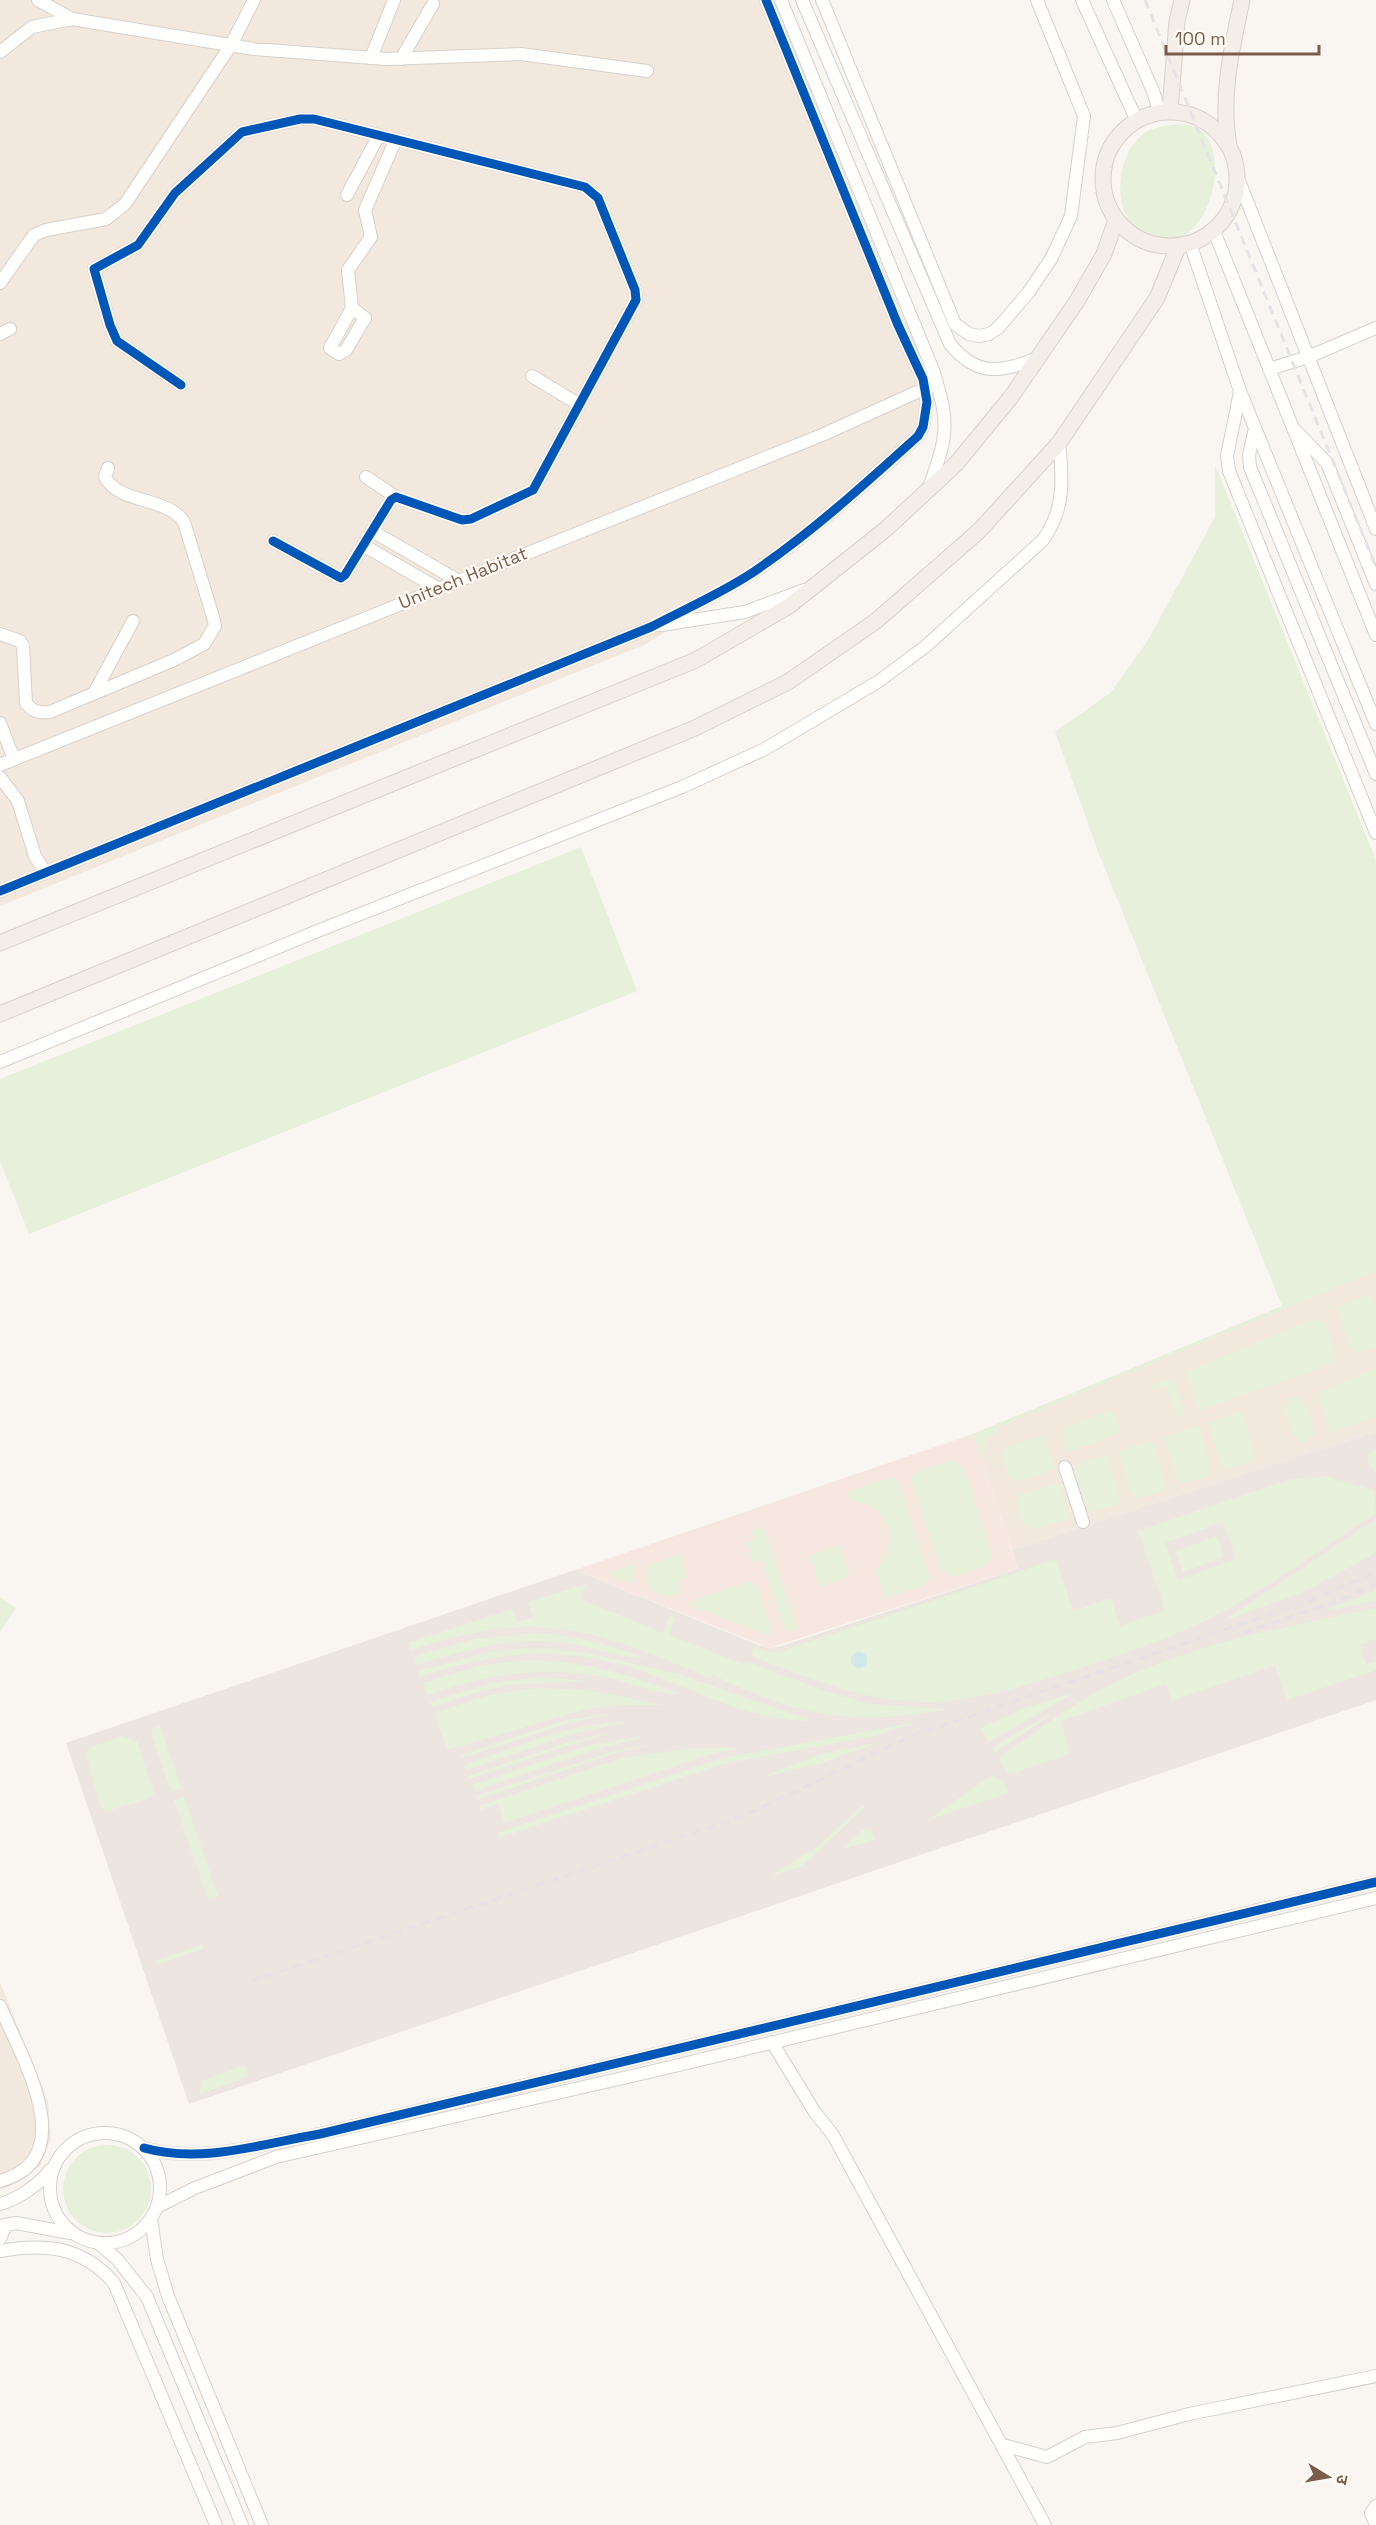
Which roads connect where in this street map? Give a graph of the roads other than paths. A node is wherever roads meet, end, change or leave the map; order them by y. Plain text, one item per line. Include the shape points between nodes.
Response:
1 (38, 0) edge
2 (254, 0) edge
3 (394, 0) edge
4 (766, 0) edge
5 (782, 0) edge
6 (802, 0) edge
7 (822, 0) edge
8 (1037, 0) edge
9 (1082, 0) edge
10 (1113, 0) edge
11 (1182, 0) edge
12 (1242, 0) edge
13 (433, 4) dead end
14 (72, 19) junction
15 (231, 45) junction
16 (0, 52) edge
17 (371, 58) junction
18 (401, 59) junction
19 (647, 71) dead end
20 (858, 88) junction
21 (842, 95) junction
22 (1165, 112) junction
23 (1137, 121) junction
24 (379, 135) junction
25 (396, 139) junction
26 (1229, 147) junction
27 (1236, 173) junction
28 (347, 195) dead end
29 (1116, 220) junction
30 (1214, 231) junction
31 (1184, 245) junction
32 (894, 274) junction
33 (927, 274) junction
34 (0, 283) edge
35 (352, 308) dead end
36 (898, 325) junction
37 (1376, 328) edge
38 (1038, 357) junction
39 (1308, 357) junction
40 (1269, 369) junction
41 (532, 376) dead end
42 (938, 383) junction
43 (181, 386) dead end
44 (925, 388) junction
45 (1240, 391) junction
46 (578, 404) junction
47 (926, 416) junction
48 (946, 418) junction
49 (1255, 428) junction
50 (1293, 429) junction
51 (1059, 443) junction
52 (108, 468) dead end
53 (366, 477) dead end
54 (929, 489) junction
55 (396, 497) junction
56 (1376, 529) edge
57 (372, 531) junction
58 (273, 541) dead end
59 (363, 544) junction
60 (457, 580) junction
61 (1376, 584) edge
62 (815, 585) junction
63 (437, 588) junction
64 (133, 621) dead end
65 (651, 627) junction
66 (0, 634) edge
67 (1376, 635) edge
68 (94, 693) junction
69 (0, 723) edge
70 (1376, 724) edge
71 (14, 759) junction
72 (0, 765) edge
73 (1376, 774) edge
74 (0, 777) edge
75 (1376, 834) edge
76 (45, 872) junction
77 (0, 891) edge
78 (0, 943) edge
79 (0, 1014) edge
80 (0, 1062) edge
81 (1065, 1467) dead end
82 (1083, 1522) dead end
83 (1376, 1882) edge
84 (1376, 1898) edge
85 (0, 2006) edge
86 (772, 2042) junction
87 (144, 2148) junction
88 (54, 2165) junction
89 (0, 2181) edge
90 (0, 2204) edge
91 (154, 2213) junction
92 (3, 2225) edge
93 (72, 2233) junction
94 (0, 2239) edge
95 (98, 2243) junction
96 (0, 2251) edge
97 (1376, 2378) edge
98 (1003, 2445) junction
99 (1376, 2506) edge
100 (216, 2525) edge
101 (242, 2525) edge
102 (262, 2525) edge
103 (1045, 2525) edge
104 (1376, 2525) edge

1 - 14 street
2 - 15 street
3 - 17 street
4 - 36 street
5 - 32 street
6 - 21 street
7 - 20 street
8 - 33 street via 1084,116 1069,225 1028,293 989,334 969,334 955,324
9 - 23 street
10 - 22 street
11 - 22 main road
12 - 26 main road via 1227,89
13 - 18 street
14 - 15 street
14 - 16 street via 32,27
15 - 17 street
15 - 34 street via 125,204 106,219 34,235
17 - 18 street
18 - 19 street via 521,54
20 - 21 street
20 - 33 street
21 - 33 street
22 - 23 main road
22 - 26 main road via 1194,116 1208,124
23 - 29 main road via 1116,139 1106,158 1104,190
24 - 25 street
24 - 28 street
24 - 43 street via 314,119 248,129 175,193 138,245 94,269 117,341
25 - 35 street via 365,210 371,237 348,270
25 - 46 street via 585,187 598,198 636,300
26 - 27 main road
27 - 30 main road via 1234,201
27 - 39 street
29 - 31 main road via 1146,242
29 - 38 main road via 1104,254
30 - 31 main road
30 - 40 street
31 - 45 street
31 - 51 main road via 1157,298
32 - 36 street
32 - 42 street
33 - 38 street via 950,344 962,358 989,370 1007,369
36 - 44 street
37 - 39 street
38 - 54 main road via 956,464
39 - 40 street
39 - 56 street
40 - 50 street
41 - 46 street
42 - 44 street, Unitech Habitat
42 - 48 street
44 - 47 street
44 - 60 street, Unitech Habitat via 822,435
45 - 49 street
45 - 75 street via 1227,456 1229,471
46 - 55 street via 537,483 526,495 462,520
47 - 48 street
47 - 65 street via 918,436 775,557
48 - 54 street via 944,446
49 - 70 street
49 - 73 street via 1250,467
50 - 61 street via 1327,463
50 - 67 street
51 - 79 main road via 979,531 945,561 876,621 788,682 695,728
51 - 80 street via 1062,496 1042,540 926,646 879,681 777,743 682,787
52 - 68 street via 105,477 114,489 175,512 184,522 215,626 204,644
53 - 55 street
54 - 62 main road
55 - 57 street
57 - 59 street
57 - 60 street
58 - 59 street via 341,578
59 - 63 street
60 - 63 street, Unitech Habitat
62 - 65 street via 745,612
62 - 78 main road via 789,606 696,660
63 - 71 street, Unitech Habitat
64 - 68 street
65 - 76 street
66 - 68 street via 20,641 23,646 26,703 31,710 50,712
69 - 71 street
71 - 72 street, Unitech Habitat
74 - 76 street via 18,801 35,856
76 - 77 street
81 - 82 street
83 - 87 street via 320,2134 197,2156 167,2155
84 - 86 street
85 - 89 street via 32,2083 44,2125 36,2158
86 - 91 street via 276,2157 195,2188
86 - 98 street via 832,2135
87 - 88 street via 121,2135 95,2133 78,2139
87 - 91 street via 156,2166 160,2187
88 - 90 street via 42,2181
88 - 93 street via 51,2202
91 - 95 street via 137,2234 118,2242
91 - 102 street via 157,2259 168,2296
92 - 93 street via 39,2225
92 - 94 street
93 - 95 street
95 - 101 street via 117,2259 147,2297
96 - 100 street via 47,2246 84,2258 114,2283
97 - 98 street via 1085,2437 1047,2457
98 - 103 street
99 - 104 street via 1371,2513

